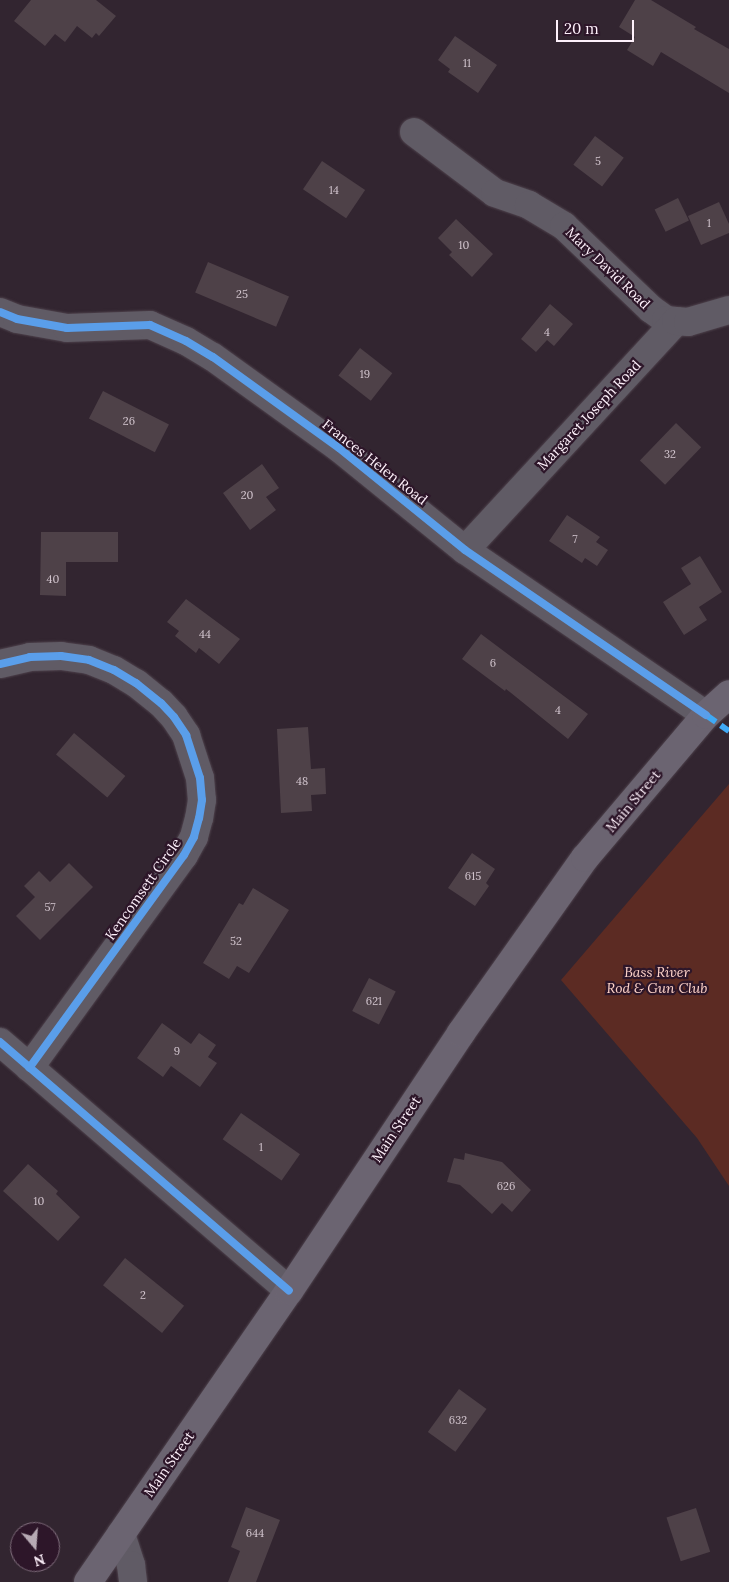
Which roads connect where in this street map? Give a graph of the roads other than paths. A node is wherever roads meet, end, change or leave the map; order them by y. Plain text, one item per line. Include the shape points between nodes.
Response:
1 (414, 132) dead end
2 (729, 310) edge
3 (0, 312) edge
4 (676, 321) junction
5 (465, 550) junction
6 (0, 664) edge
7 (729, 694) edge
8 (706, 715) junction
9 (0, 1042) edge
10 (29, 1068) junction
11 (289, 1291) junction
12 (121, 1534) junction
13 (88, 1582) edge
14 (133, 1582) edge

1 - 4 street, Mary David Road via 495,193 529,205 564,226 651,310 666,320
2 - 4 street via 688,322
3 - 5 street, Frances Helen Road via 17,320 67,328 150,325 186,341 339,448
4 - 5 street, Margaret Joseph Road
5 - 8 street, Frances Helen Road
6 - 10 street, Kencomsett Circle via 30,656 61,656 89,660 114,670 155,698 174,717 186,735 200,778 202,800 194,837 184,855
7 - 8 main road, Main Street
8 - 11 main road, Main Street via 585,858 471,1018
9 - 10 street
10 - 11 street
11 - 12 main road, Main Street
12 - 13 main road, Main Street
12 - 14 street

